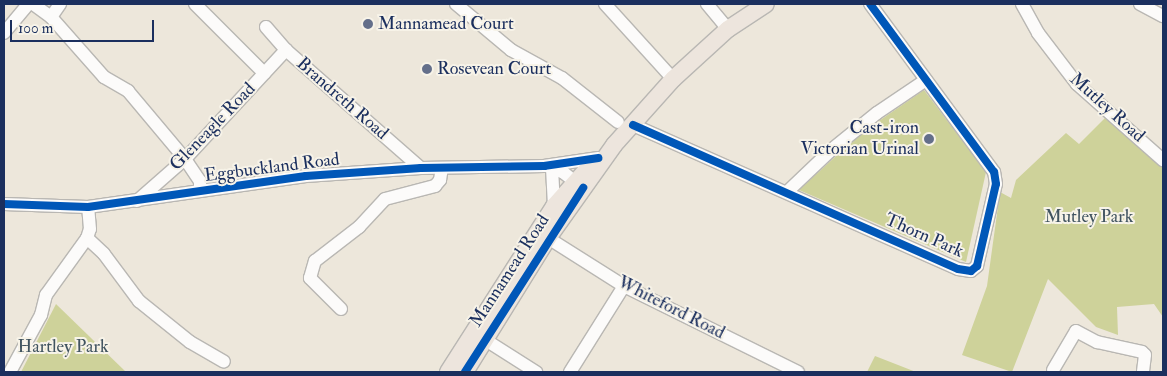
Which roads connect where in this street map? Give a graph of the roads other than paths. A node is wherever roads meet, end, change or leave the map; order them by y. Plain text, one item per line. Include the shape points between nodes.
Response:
1 (28, 4) edge
2 (33, 4) edge
3 (60, 4) edge
4 (195, 4) edge
5 (456, 4) edge
6 (605, 4) edge
7 (707, 4) edge
8 (766, 4) edge
9 (870, 4) edge
10 (1022, 4) edge
11 (1142, 4) edge
12 (1163, 16) edge
13 (50, 17) junction
14 (266, 28) dead end
15 (728, 29) junction
16 (4, 33) edge
17 (286, 50) junction
18 (264, 73) junction
19 (673, 79) junction
20 (926, 80) junction
21 (625, 123) junction
22 (614, 145) junction
23 (598, 158) junction
24 (185, 159) junction
25 (1163, 160) edge
26 (548, 167) junction
27 (421, 168) junction
28 (442, 168) junction
29 (579, 185) junction
30 (200, 191) junction
31 (787, 192) junction
32 (137, 201) junction
33 (4, 204) edge
34 (554, 206) junction
35 (88, 207) junction
36 (87, 238) junction
37 (548, 238) junction
38 (624, 286) junction
39 (341, 309) dead end
40 (479, 336) junction
41 (224, 362) dead end
42 (1053, 370) dead end
43 (10, 372) edge
44 (448, 372) edge
45 (465, 372) edge
46 (536, 372) edge
47 (570, 372) edge
48 (798, 372) edge
49 (1143, 372) edge

1 - 16 street
2 - 13 street
3 - 13 street
4 - 18 street
5 - 21 street, Thorn Park via 511,50 562,78
6 - 19 street
7 - 15 street
8 - 15 main road, Mannamead Road
9 - 20 street, Thorn Park
10 - 25 street, Mutley Road via 1038,33 1076,84
11 - 12 street
13 - 24 street via 104,77 128,91
14 - 17 street, Brandreth Road
15 - 19 main road, Mannamead Road
17 - 18 street, Gleneagle Road
17 - 27 street, Brandreth Road
18 - 24 street, Gleneagle Road
19 - 21 main road, Mannamead Road
20 - 31 street via 877,113
20 - 31 street, Thorn Park via 997,179 977,266 971,271 958,269
21 - 22 main road, Mannamead Road
21 - 31 street, Thorn Park
22 - 23 main road, Mannamead Road
22 - 29 main road, Mannamead Road
23 - 26 street, Eggbuckland Road
23 - 29 main road, Mannamead Road
24 - 30 street via 200,182
24 - 32 street, Gleneagle Road
26 - 28 street, Eggbuckland Road
26 - 29 street
26 - 34 street
27 - 28 street, Eggbuckland Road
27 - 30 street, Eggbuckland Road via 306,176
28 - 39 street via 440,180 434,186 385,199 359,226 315,261 310,278
29 - 34 main road, Mannamead Road
29 - 37 main road, Mannamead Road
30 - 32 street, Eggbuckland Road
32 - 35 street, Eggbuckland Road
33 - 35 street, Eggbuckland Road
34 - 40 main road, Mannamead Road
35 - 36 street via 90,229
36 - 41 street via 104,254 139,301 190,342
36 - 43 street via 46,295 41,315
37 - 38 street, Whiteford Road
37 - 40 main road, Mannamead Road
38 - 47 street
38 - 48 street, Whiteford Road
40 - 44 main road, Mannamead Road
40 - 45 main road, Mannamead Road
40 - 46 street
42 - 49 street via 1076,332 1097,342 1142,352 1145,355

